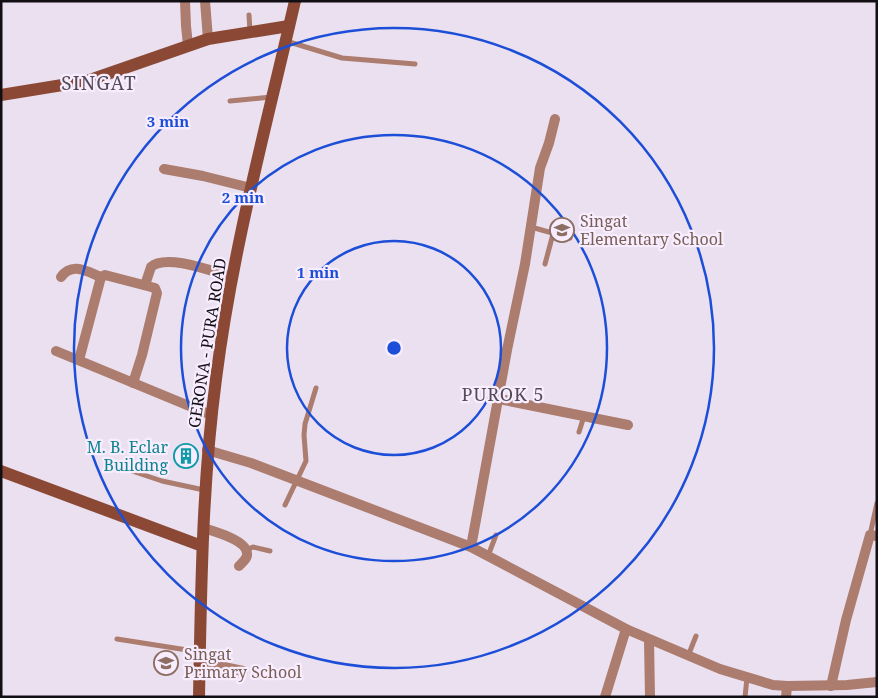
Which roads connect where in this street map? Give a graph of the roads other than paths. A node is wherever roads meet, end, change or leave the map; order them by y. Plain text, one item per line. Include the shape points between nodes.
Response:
1 (185, 1) edge
2 (205, 1) edge
3 (295, 1) edge
4 (249, 15) dead end
5 (289, 26) junction
6 (250, 32) junction
7 (208, 39) junction
8 (286, 41) junction
9 (188, 44) junction
10 (415, 64) dead end
11 (1, 95) edge
12 (272, 97) junction
13 (230, 101) dead end
14 (555, 119) dead end
15 (164, 169) dead end
16 (251, 188) junction
17 (531, 227) junction
18 (553, 234) junction
19 (570, 238) dead end
20 (545, 264) dead end
21 (61, 277) dead end
22 (101, 277) junction
23 (232, 277) junction
24 (145, 285) junction
25 (56, 351) dead end
26 (78, 360) junction
27 (133, 383) junction
28 (316, 388) dead end
29 (499, 399) junction
30 (211, 415) junction
31 (584, 416) junction
32 (628, 424) dead end
33 (579, 432) dead end
34 (208, 450) junction
35 (129, 470) dead end
36 (1, 472) edge
37 (297, 481) junction
38 (204, 490) junction
39 (877, 503) edge
40 (285, 505) dead end
41 (203, 528) junction
42 (496, 535) dead end
43 (874, 535) edge
44 (202, 546) junction
45 (472, 547) junction
46 (246, 550) junction
47 (270, 551) dead end
48 (488, 556) junction
49 (239, 566) dead end
50 (626, 629) junction
51 (696, 636) dead end
52 (117, 639) dead end
53 (649, 640) junction
54 (688, 656) junction
55 (200, 657) junction
56 (243, 671) dead end
57 (747, 678) junction
58 (877, 682) edge
59 (832, 686) junction
60 (786, 691) edge
61 (200, 697) edge
62 (605, 697) edge
63 (650, 697) edge
64 (745, 697) edge

1 - 9 street
2 - 7 street
3 - 5 main road, GERONA - PURA ROAD
4 - 6 lane
5 - 6 main road
5 - 8 main road, GERONA - PURA ROAD
6 - 7 main road
7 - 9 main road
8 - 10 lane via 342,58
8 - 12 main road, GERONA - PURA ROAD
9 - 11 main road via 87,81
12 - 13 lane
12 - 16 main road, GERONA - PURA ROAD
14 - 17 street via 540,168
15 - 16 street
16 - 23 main road, GERONA - PURA ROAD
17 - 18 lane
17 - 29 street
18 - 19 lane
18 - 20 lane
21 - 22 street via 66,270 73,268
22 - 24 street via 105,275
22 - 26 street
23 - 24 street via 189,265 160,262 151,268
23 - 30 main road, GERONA - PURA ROAD
24 - 27 street via 155,288 157,293
25 - 26 street
26 - 27 street
27 - 30 street
28 - 37 lane via 304,424 306,461
29 - 31 street
29 - 45 street
30 - 34 main road, GERONA - PURA ROAD
31 - 32 street
31 - 33 lane
34 - 37 street
34 - 38 main road, GERONA - PURA ROAD
35 - 38 lane via 162,482
36 - 44 main road
37 - 40 lane
37 - 45 street
38 - 41 main road, GERONA - PURA ROAD
39 - 43 lane
41 - 44 main road, GERONA - PURA ROAD
41 - 46 street via 231,538
42 - 48 lane
43 - 59 street via 846,620
44 - 55 main road, GERONA - PURA ROAD
45 - 48 street
46 - 47 lane via 253,547
46 - 49 street via 245,560
48 - 50 street
50 - 53 street
50 - 62 street
51 - 54 lane
52 - 55 lane
53 - 54 street
53 - 63 street
54 - 57 street
55 - 56 street
55 - 61 main road, GERONA - PURA ROAD
57 - 60 street via 773,684
57 - 64 lane
58 - 59 street
59 - 60 street

